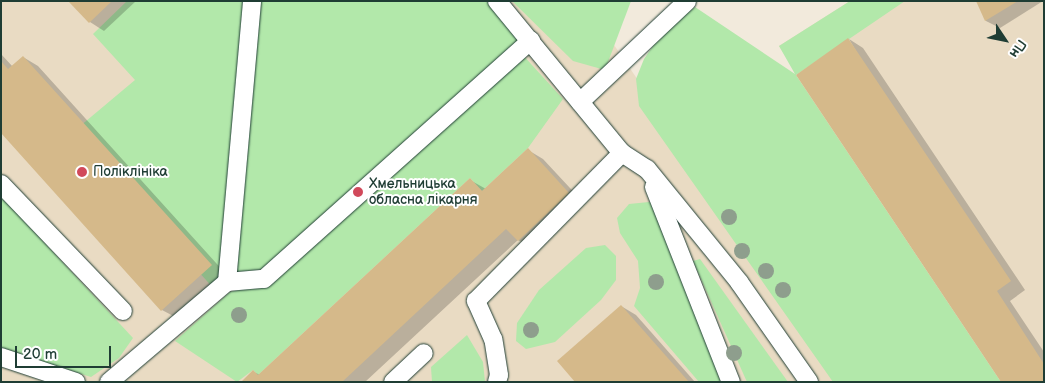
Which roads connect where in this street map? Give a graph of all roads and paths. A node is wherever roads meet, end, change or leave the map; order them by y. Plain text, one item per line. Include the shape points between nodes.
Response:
1 (252, 1) edge
2 (497, 1) edge
3 (687, 1) edge
4 (531, 40) junction
5 (580, 102) junction
6 (622, 153) junction
7 (647, 169) junction
8 (1, 184) edge
9 (227, 282) junction
10 (123, 312) dead end
11 (424, 353) dead end
12 (1, 357) edge
13 (76, 382) edge
14 (109, 382) edge
15 (393, 382) edge
16 (497, 382) edge
17 (731, 382) edge
18 (809, 382) edge

1 - 9 lane
2 - 4 lane
3 - 5 lane
4 - 5 lane
4 - 9 lane via 264,279
5 - 6 lane
6 - 7 lane
6 - 16 lane via 476,302 493,339 499,375
7 - 17 lane
7 - 18 lane via 739,282
8 - 10 lane
9 - 14 lane
11 - 15 lane
12 - 13 lane

